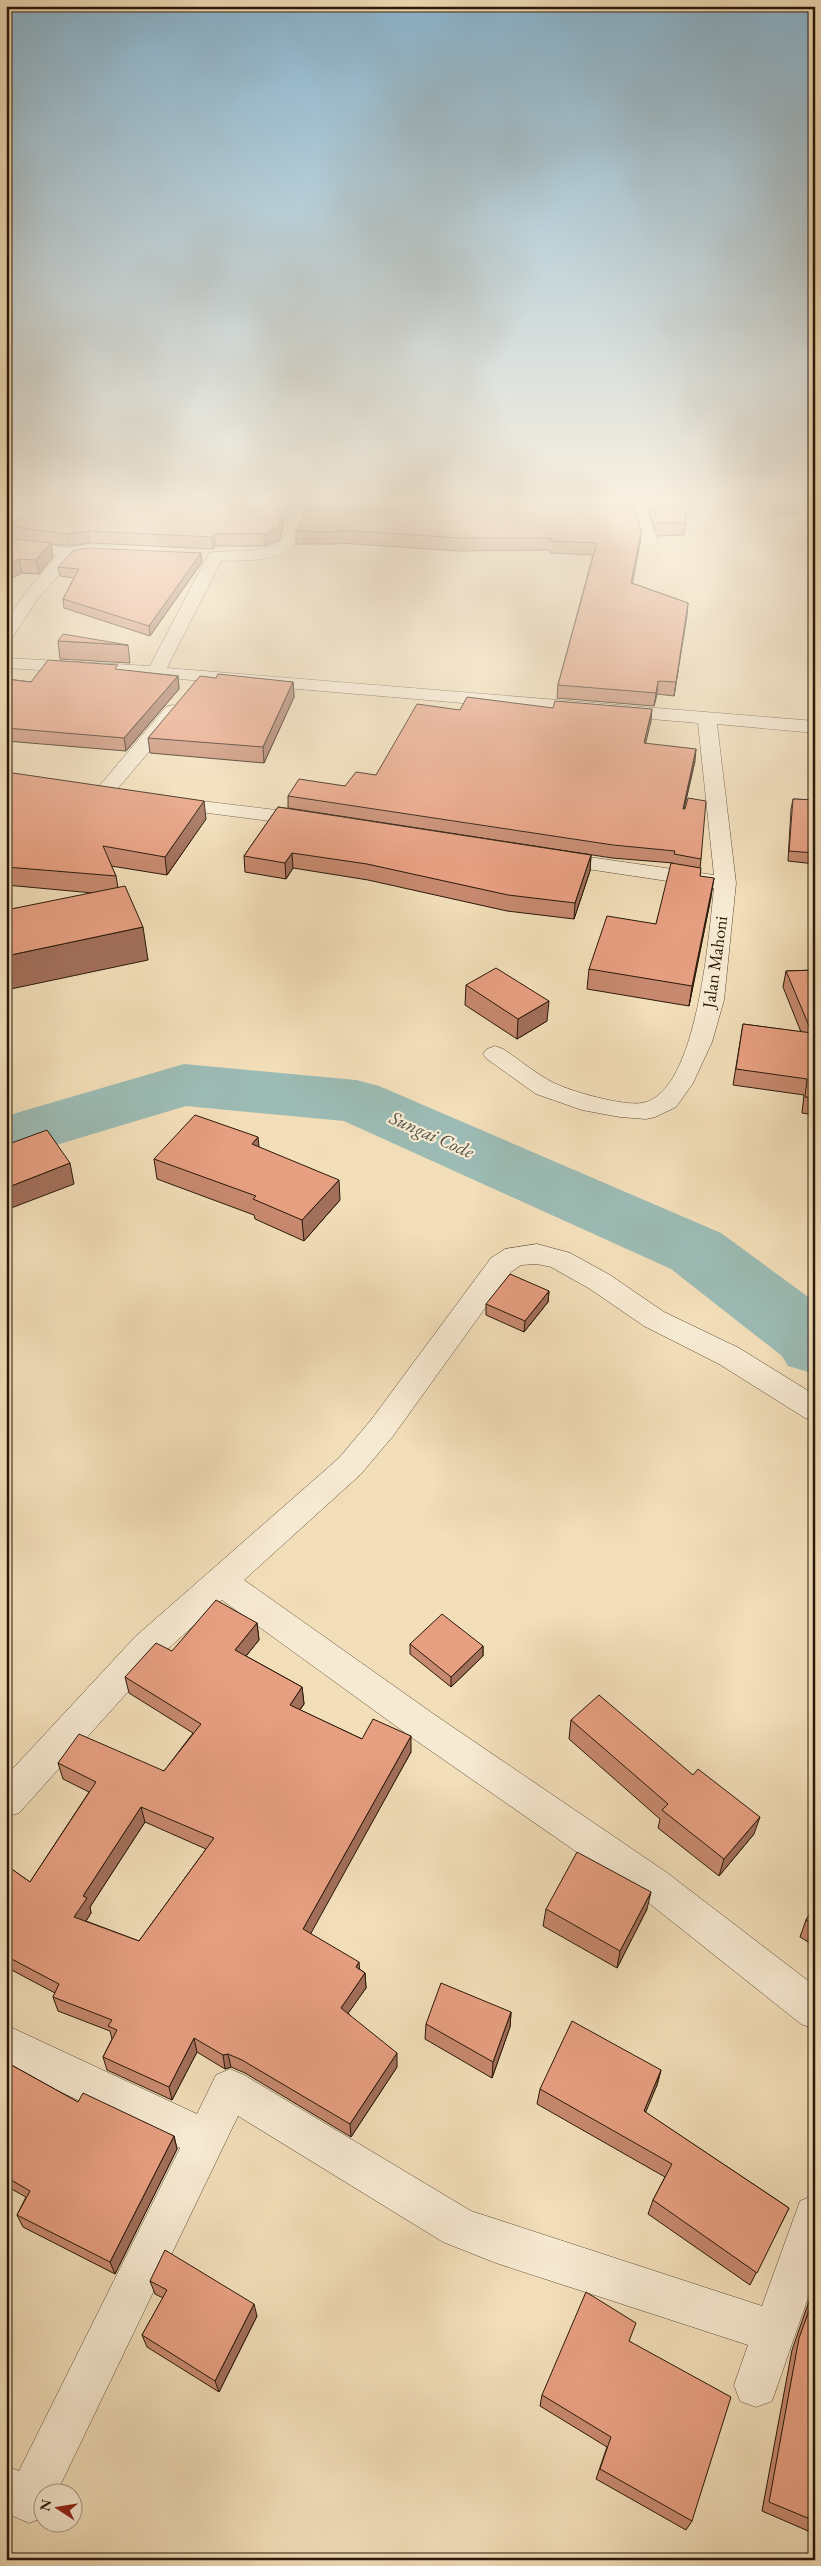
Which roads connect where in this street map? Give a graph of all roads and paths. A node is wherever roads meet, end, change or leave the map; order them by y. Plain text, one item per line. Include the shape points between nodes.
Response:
1 (180, 626) edge
2 (6, 663) edge
3 (156, 672) junction
4 (203, 675) junction
5 (707, 717) junction
6 (815, 727) edge
7 (326, 823) edge
8 (539, 856) edge
9 (725, 883) junction
10 (495, 1054) dead end
11 (815, 1410) edge
12 (220, 1581) junction
13 (6, 1801) edge
14 (815, 2010) edge
15 (6, 2045) edge
16 (205, 2139) junction
17 (815, 2216) edge
18 (774, 2332) junction
19 (756, 2385) dead end
20 (6, 2489) edge

1 - 3 street
2 - 3 street
3 - 4 street
4 - 5 street
4 - 7 street via 93,794
5 - 6 street
5 - 9 street, Jalan Mahoni
8 - 9 street
9 - 10 street, Jalan Mahoni via 712,1000 700,1042 684,1078 667,1101 646,1111 590,1104 545,1088
11 - 12 street via 729,1356 654,1319 600,1282 560,1260 537,1254 514,1256 501,1266 382,1428 350,1466
12 - 13 street via 148,1646
12 - 14 street via 653,1884
15 - 16 street
16 - 18 street via 230,2089 458,2227
16 - 20 street via 29,2500
17 - 18 street
18 - 19 street

